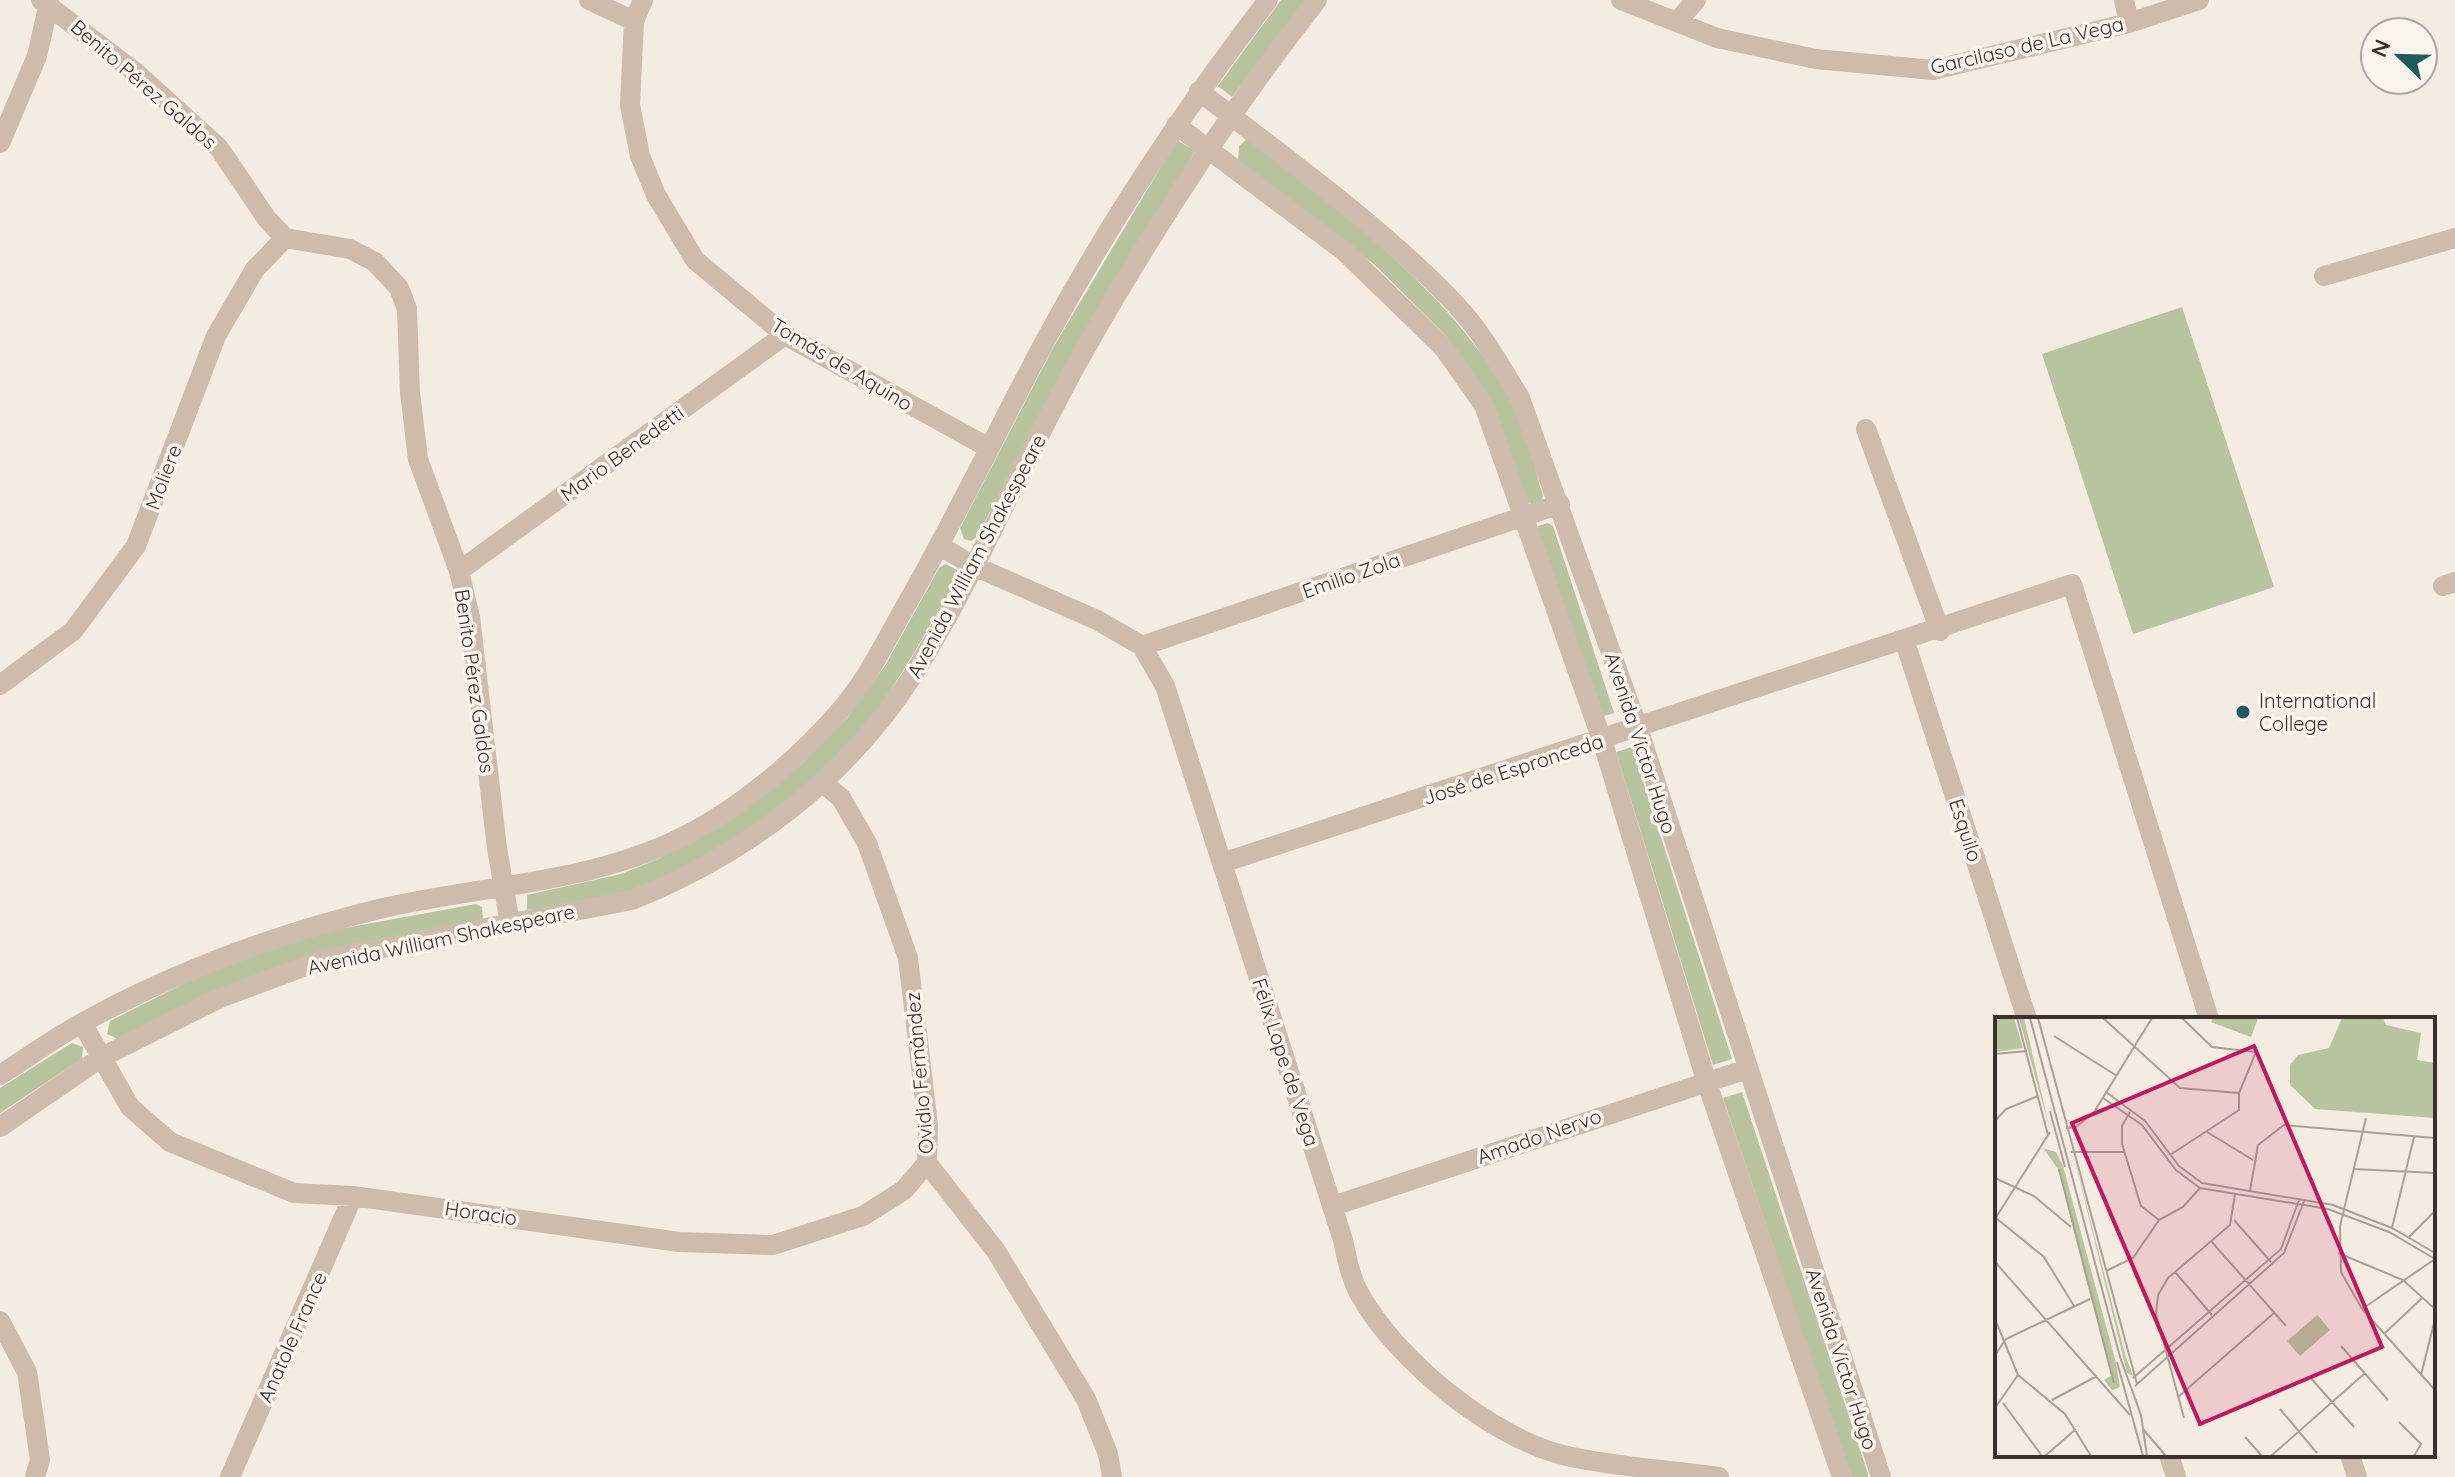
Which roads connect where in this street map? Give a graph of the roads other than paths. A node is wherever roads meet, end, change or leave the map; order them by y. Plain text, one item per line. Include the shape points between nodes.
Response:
1 (589, 0) edge
2 (643, 0) edge
3 (1268, 0) edge
4 (1317, 0) edge
5 (1621, 0) edge
6 (1696, 0) edge
7 (2124, 0) edge
8 (2199, 0) edge
9 (45, 2) edge
10 (634, 21) junction
11 (1677, 22) junction
12 (2129, 23) junction
13 (1199, 91) junction
14 (1232, 117) junction
15 (1176, 125) junction
16 (0, 143) edge
17 (1207, 151) junction
18 (285, 238) junction
19 (2455, 238) edge
20 (2324, 276) dead end
21 (785, 335) junction
22 (1866, 429) dead end
23 (989, 448) junction
24 (1560, 504) junction
25 (1524, 515) junction
26 (940, 546) junction
27 (974, 566) junction
28 (459, 571) junction
29 (1940, 631) junction
30 (1905, 642) junction
31 (1142, 646) junction
32 (0, 685) edge
33 (1638, 728) junction
34 (1602, 740) junction
35 (823, 783) junction
36 (1222, 863) junction
37 (504, 888) junction
38 (510, 924) junction
39 (2026, 1017) edge
40 (2208, 1017) edge
41 (82, 1023) junction
42 (102, 1057) junction
43 (1747, 1069) junction
44 (0, 1075) edge
45 (1706, 1080) junction
46 (0, 1127) edge
47 (927, 1163) junction
48 (353, 1196) junction
49 (1333, 1206) junction
50 (0, 1321) edge
51 (2170, 1457) edge
52 (2351, 1457) edge
53 (35, 1477) edge
54 (230, 1477) edge
55 (1112, 1477) edge
56 (1719, 1477) edge
57 (1842, 1477) edge
58 (1881, 1477) edge
59 (2176, 1477) edge
60 (2357, 1477) edge

1 - 10 street
2 - 10 street, Tomás de Aquino
3 - 13 street, Avenida William Shakespeare
4 - 14 street, Avenida William Shakespeare
5 - 11 street, Garcilaso de La Vega
6 - 11 street
7 - 12 street
8 - 12 street, Garcilaso de La Vega
9 - 16 street via 37,56
9 - 18 street, Benito Pérez Galdos via 135,72 219,148
10 - 21 street, Tomás de Aquino via 630,105 640,156 656,195 695,260
11 - 12 street, Garcilaso de La Vega via 1717,38 1816,59 1933,70
13 - 14 street, Avenida Víctor Hugo
13 - 15 street, Avenida William Shakespeare
14 - 17 street, Avenida William Shakespeare
14 - 24 street, Avenida Víctor Hugo via 1381,233 1459,309 1520,398
15 - 17 street, Avenida Víctor Hugo
15 - 23 street, Avenida William Shakespeare via 1091,258
17 - 25 street, Avenida Víctor Hugo via 1344,251 1443,347 1484,405
17 - 27 street, Avenida William Shakespeare via 1079,360
18 - 28 street, Benito Pérez Galdos via 350,249 375,262 399,288 407,309 418,459
18 - 32 street, Moliere via 255,269 216,336 136,546 73,631
19 - 20 street
21 - 23 street, Tomás de Aquino
21 - 28 street, Mario Benedetti
22 - 29 street
23 - 26 street, Avenida William Shakespeare
24 - 25 street, Emilio Zola
24 - 33 street, Avenida Víctor Hugo
25 - 31 street, Emilio Zola
25 - 34 street, Avenida Víctor Hugo
26 - 27 street
26 - 37 street, Avenida William Shakespeare via 842,710 782,767 699,828 658,848 615,865
27 - 31 street via 1097,620
27 - 35 street, Avenida William Shakespeare via 910,679
28 - 37 street, Benito Pérez Galdos via 470,617
29 - 30 street, José de Espronceda
29 - 40 street, José de Espronceda via 2072,584
30 - 33 street, José de Espronceda
30 - 39 street, Esquilo
31 - 36 street, Félix Lope de Vega via 1165,686
33 - 34 street, José de Espronceda
33 - 43 street, Avenida Víctor Hugo
34 - 36 street, José de Espronceda
34 - 45 street, Avenida Víctor Hugo
35 - 38 street, Avenida William Shakespeare via 764,830 674,883 632,900
35 - 47 street, Ovidio Fernández via 841,798 867,843 908,958 925,1095
36 - 49 street, Félix Lope de Vega
37 - 38 street, Benito Pérez Galdos
37 - 41 street, Avenida William Shakespeare via 313,926 202,966
38 - 42 street, Avenida William Shakespeare via 325,959 220,998
41 - 42 street, Horacio
41 - 44 street, Avenida William Shakespeare
42 - 46 street, Avenida William Shakespeare
42 - 48 street, Horacio via 130,1107 170,1142 294,1193
43 - 45 street, Amado Nervo
43 - 58 street, Avenida Víctor Hugo
45 - 49 street, Amado Nervo
45 - 57 street, Avenida Víctor Hugo
47 - 48 street, Horacio via 904,1190 863,1216 773,1245 679,1242
47 - 55 street, Ovidio Fernández via 996,1251 1086,1399
48 - 54 street, Anatole France
49 - 56 street, Félix Lope de Vega via 1360,1295 1441,1389 1510,1434 1565,1455
50 - 53 street via 27,1372 40,1460
51 - 59 street
52 - 60 street

